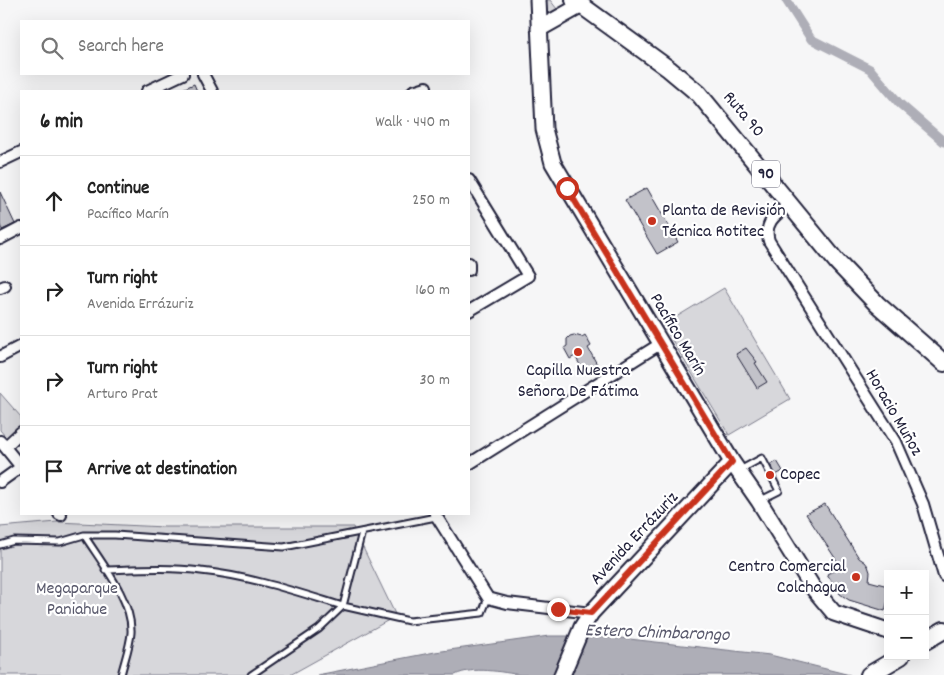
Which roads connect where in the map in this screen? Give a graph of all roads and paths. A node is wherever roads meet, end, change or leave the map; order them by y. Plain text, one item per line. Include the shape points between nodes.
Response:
1 (538, 0) edge
2 (577, 3) edge
3 (539, 29) junction
4 (181, 75) edge
5 (204, 75) edge
6 (426, 86) dead end
7 (149, 90) edge
8 (211, 90) edge
9 (416, 90) edge
10 (20, 152) edge
11 (0, 162) edge
12 (470, 182) edge
13 (790, 204) junction
14 (20, 228) edge
15 (0, 238) edge
16 (470, 310) edge
17 (660, 344) junction
18 (20, 347) edge
19 (0, 357) edge
20 (944, 363) edge
21 (20, 433) edge
22 (3, 444) edge
23 (470, 463) edge
24 (20, 466) edge
25 (735, 466) junction
26 (20, 468) edge
27 (0, 482) edge
28 (759, 501) junction
29 (436, 515) edge
30 (362, 532) junction
31 (84, 536) junction
32 (0, 545) edge
33 (105, 570) junction
34 (944, 576) edge
35 (488, 598) junction
36 (343, 606) junction
37 (591, 613) junction
38 (884, 630) edge
39 (944, 630) edge
40 (929, 639) edge
41 (894, 660) edge
42 (122, 675) edge
43 (251, 675) edge
44 (562, 675) edge
45 (869, 675) edge

1 - 3 street, Pacífico Marín
2 - 3 street
2 - 13 main road, Ruta 90 / 90 via 699,94
3 - 17 street, Pacífico Marín via 544,128 553,163
4 - 7 street
5 - 8 street
6 - 9 street
10 - 11 street
12 - 16 street via 528,276
13 - 20 main road, Ruta 90 / 90 via 837,262 877,304
13 - 34 street, Horacio Muñoz via 774,215 769,223 769,241 896,442 923,504
14 - 15 street
17 - 23 street
17 - 25 street, Pacífico Marín
18 - 19 street
21 - 22 street
22 - 24 street
25 - 28 street, Pacífico Marín
25 - 28 lane via 762,458 779,491
25 - 37 street, Avenida Errázuriz
26 - 27 street
28 - 38 street, Pacífico Marín via 813,588 834,612
29 - 30 lane
29 - 35 street
30 - 31 lane via 284,547 115,535
30 - 36 lane
31 - 32 lane via 60,542 14,541
31 - 33 lane
33 - 36 lane via 166,568 203,571 241,577
33 - 42 lane via 126,603 130,620 131,635
35 - 36 lane via 482,613 409,621
35 - 37 street
36 - 43 lane via 319,629
37 - 44 street, Avenida Errázuriz
39 - 40 main road
41 - 45 main road

